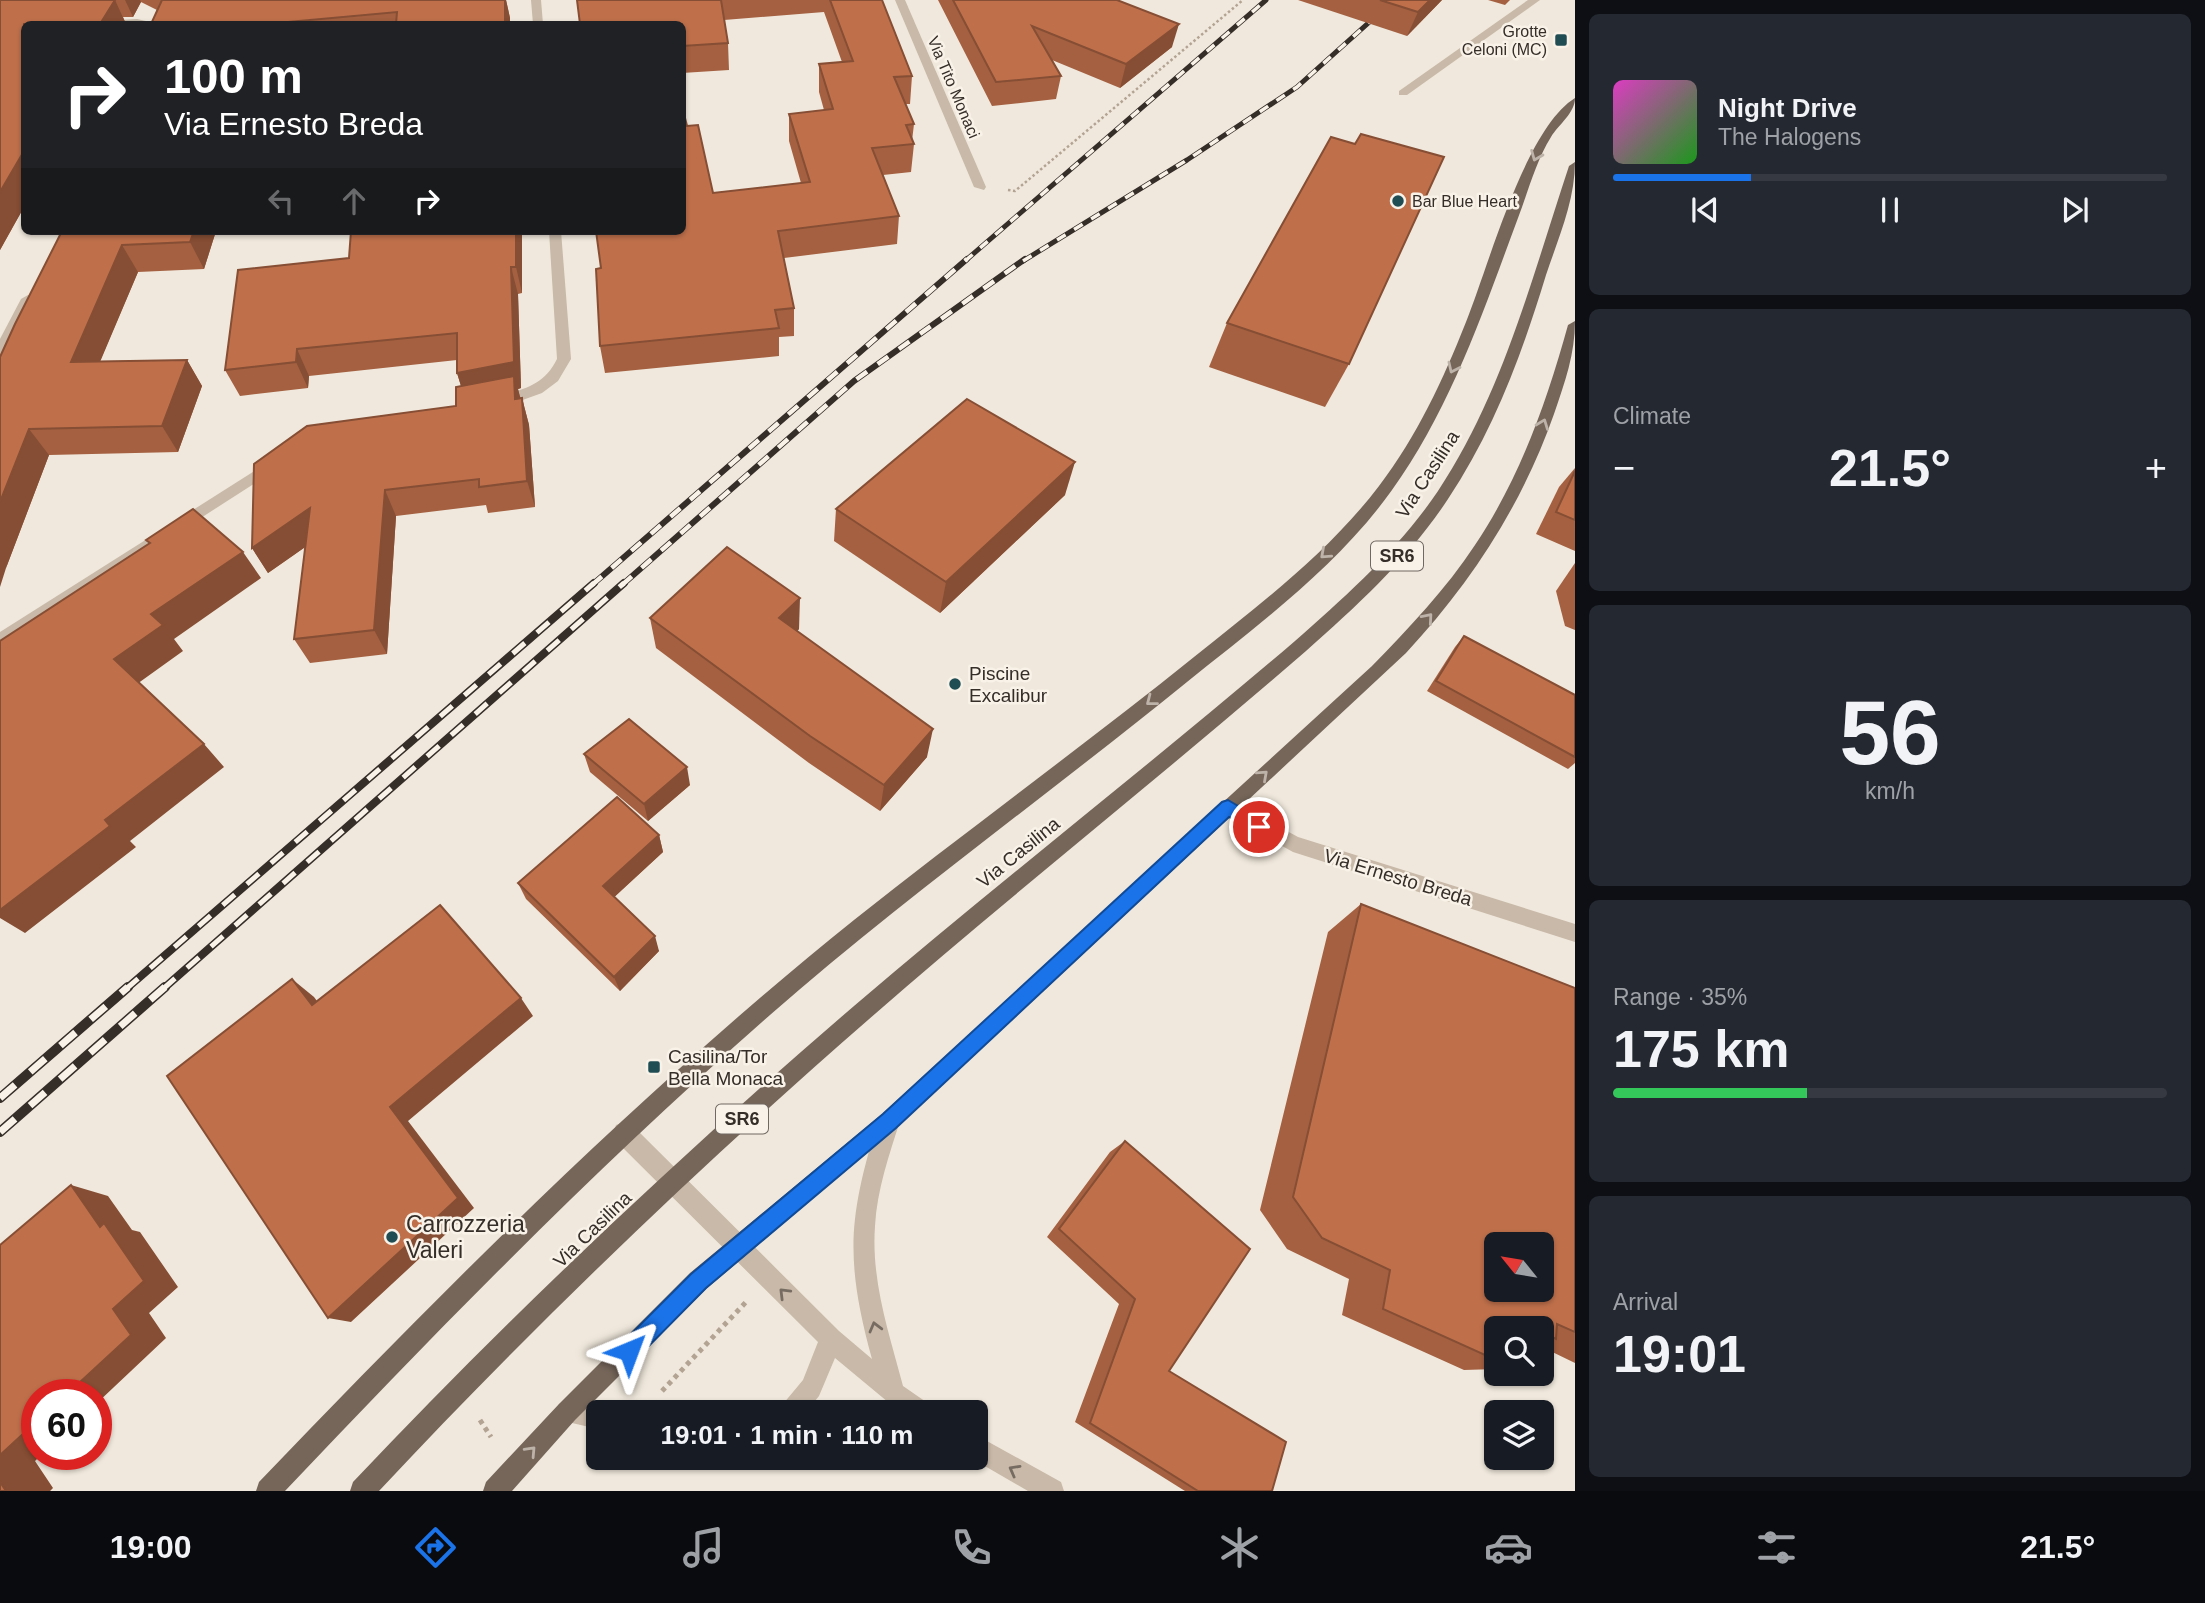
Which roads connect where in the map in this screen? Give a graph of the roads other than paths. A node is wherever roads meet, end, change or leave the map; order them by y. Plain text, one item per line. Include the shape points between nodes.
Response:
1 (536, 0) edge
2 (900, 0) edge
3 (1535, 0) edge
4 (538, 21) edge
5 (1403, 93) dead end
6 (1575, 101) edge
7 (1575, 166) edge
8 (980, 187) road end
9 (555, 235) edge
10 (32, 292) edge
11 (1575, 325) edge
12 (0, 352) edge
13 (480, 403) edge
14 (285, 458) edge
15 (0, 640) edge
16 (1228, 807) junction
17 (1575, 933) edge
18 (889, 1121) junction
19 (624, 1133) junction
20 (738, 1247) junction
21 (831, 1339) junction
22 (893, 1393) junction
23 (800, 1400) edge
24 (903, 1400) edge
25 (567, 1412) junction
26 (586, 1415) edge
27 (988, 1454) edge
28 (268, 1491) edge
29 (362, 1491) edge
30 (495, 1491) edge
31 (1052, 1491) edge

1 - 4 street
2 - 8 street, Via Tito Monaci
3 - 5 street
6 -> 19 main road via 1541,143 1440,396 1394,477 1351,529 1188,673 758,1010
7 - 29 main road, Via Casilina / SR6 via 1504,380 1466,460 1385,569 1170,757 878,999 707,1151 460,1389
9 - 13 street via 565,352 561,368 548,383 521,397
10 - 12 street
16 -> 11 main road via 1378,671 1462,577 1498,520 1539,434
14 - 15 street
16 - 17 street, Via Ernesto Breda via 1293,845
16 - 18 main road
18 - 20 main road
22 -> 18 street via 867,1290 863,1240 870,1183
19 - 20 street
19 - 28 main road via 502,1249
21 -> 20 street
20 - 25 main road
21 - 22 street
21 - 23 street via 811,1388
22 - 24 street
25 - 26 street
30 -> 25 main road
31 -> 27 street

